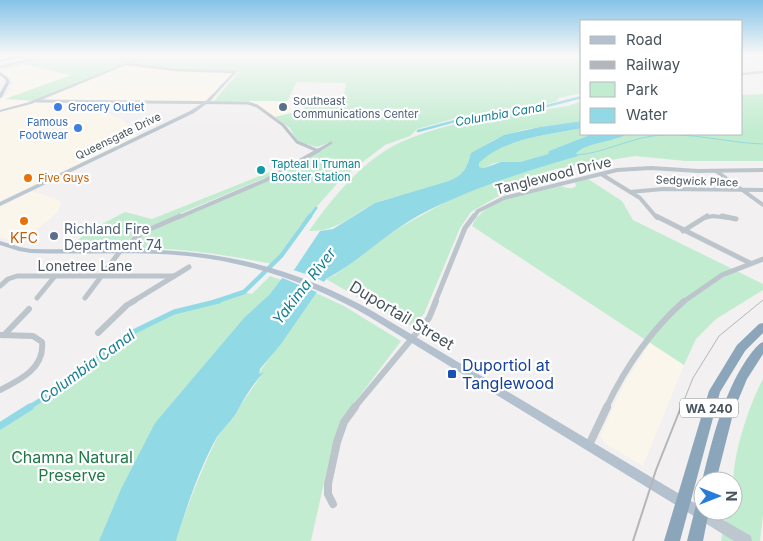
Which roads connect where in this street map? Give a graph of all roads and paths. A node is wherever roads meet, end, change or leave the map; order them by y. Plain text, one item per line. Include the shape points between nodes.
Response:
1 (7, 80) edge
2 (87, 80) edge
3 (227, 80) edge
4 (0, 97) edge
5 (37, 101) junction
6 (207, 102) junction
7 (0, 111) edge
8 (331, 143) dead end
9 (316, 150) junction
10 (763, 170) edge
11 (716, 172) junction
12 (600, 174) junction
13 (763, 190) edge
14 (630, 192) junction
15 (742, 192) junction
16 (0, 204) edge
17 (763, 205) edge
18 (736, 219) dead end
19 (683, 231) junction
20 (0, 243) edge
21 (119, 252) junction
22 (763, 259) edge
23 (750, 262) junction
24 (189, 267) dead end
25 (55, 276) junction
26 (101, 276) junction
27 (174, 276) junction
28 (0, 286) edge
29 (37, 298) dead end
30 (85, 298) dead end
31 (29, 309) dead end
32 (763, 326) edge
33 (98, 333) dead end
34 (2, 335) edge
35 (412, 338) junction
36 (763, 346) edge
37 (0, 390) edge
38 (588, 446) junction
39 (712, 471) edge
40 (683, 503) junction
41 (333, 504) dead end
42 (693, 507) edge
43 (700, 521) edge
44 (718, 521) edge
45 (672, 541) edge
46 (695, 541) edge
47 (746, 541) edge

1 - 4 main road
2 - 5 street
3 - 6 street, Queensgate Drive
5 - 6 street
5 - 7 street
6 - 9 street via 253,104 283,124 296,141
6 - 16 street, Queensgate Drive
8 - 9 street
9 - 21 street via 266,180 148,229
10 - 11 street, Tanglewood Drive
11 - 12 street, Tanglewood Drive via 632,168
11 - 15 street
12 - 14 street
12 - 35 street, Tanglewood Drive via 504,198 478,211 465,228 430,315
13 - 15 street, Sedgwick Place
14 - 15 street, Sedgwick Place via 663,187
14 - 19 street via 640,198 658,219
15 - 17 street
18 - 19 street via 706,215
19 - 23 street
20 - 21 main road, Duportail Street via 31,251
21 - 26 street
21 - 35 main road, Duportail Street via 187,254 256,265 346,299
22 - 23 street
23 - 38 street via 692,294 655,328 624,372
24 - 27 street
25 - 26 street, Lonetree Lane
25 - 28 street, Lonetree Lane via 14,276
25 - 29 street
26 - 27 street, Lonetree Lane
26 - 30 street
27 - 33 street via 127,305
31 - 34 street
32 - 40 highway, WA 240 via 741,348 715,391
34 - 37 street via 33,336 42,342 43,349 32,370
35 - 38 main road, Duportail Street
35 - 41 street, Tanglewood Drive via 344,422 328,484
36 - 39 highway, WA 240 via 745,369 730,400
38 - 40 main road, Duportail Street
40 - 42 main road, Duportail Street
40 - 45 highway, WA 240
43 - 46 highway
44 - 47 street, Duportail Street

